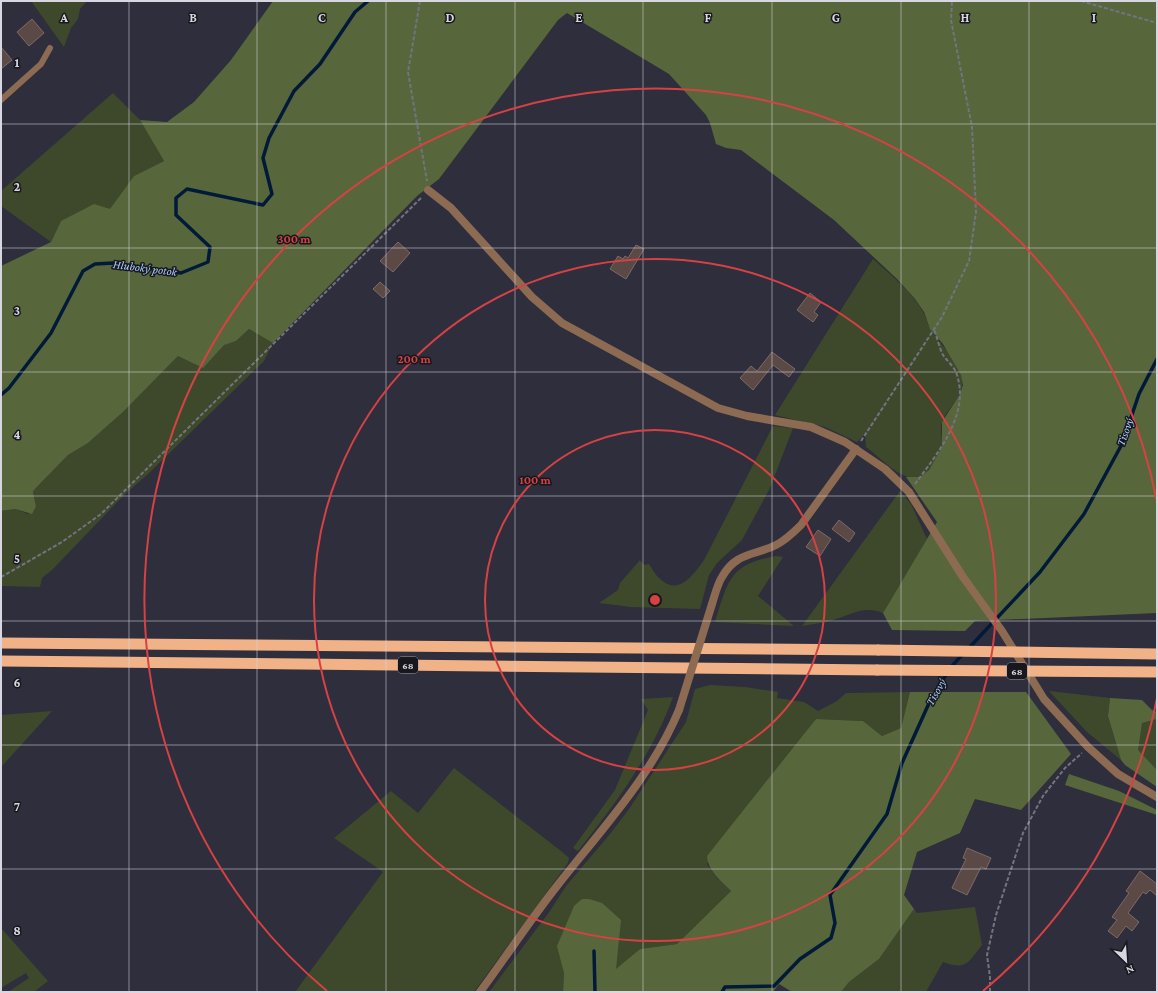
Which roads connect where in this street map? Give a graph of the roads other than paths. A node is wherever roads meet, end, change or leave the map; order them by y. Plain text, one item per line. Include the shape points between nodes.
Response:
1 (50, 48) dead end
2 (1, 100) edge
3 (428, 190) road end
4 (856, 449) junction
5 (1, 643) edge
6 (1157, 654) edge
7 (1, 661) edge
8 (1157, 672) edge
9 (1157, 797) edge
10 (480, 992) edge

1 - 2 lane via 41,64
3 - 4 street via 451,208 532,297 562,323 718,408 747,416 811,427
4 - 9 street via 909,492 1044,699 1088,747 1118,774
4 - 10 street, bridge via 801,525 790,536 776,545 742,556 730,565 721,578 670,732 619,811 555,888
5 - 6 highway, 68, bridge
7 - 8 highway, 68, bridge

